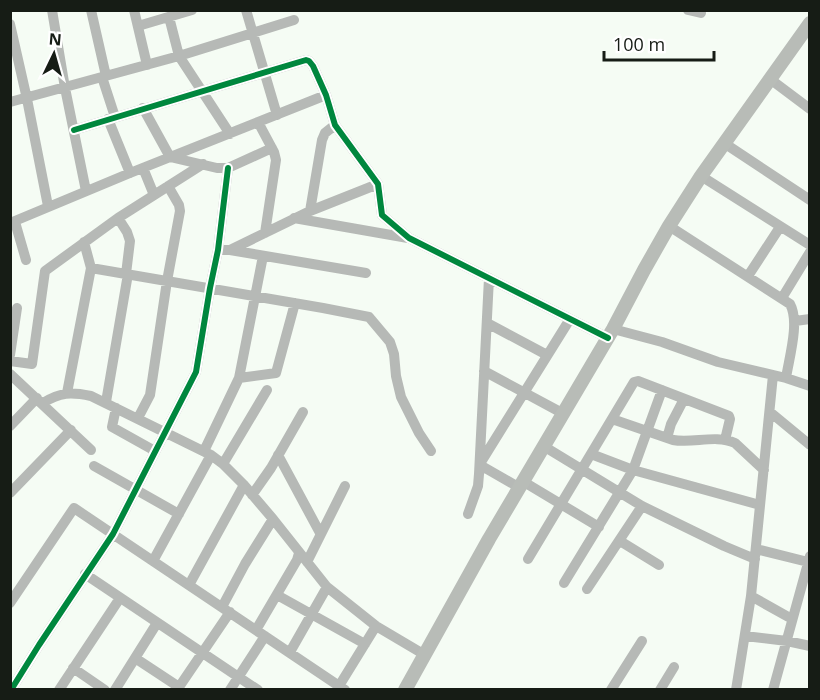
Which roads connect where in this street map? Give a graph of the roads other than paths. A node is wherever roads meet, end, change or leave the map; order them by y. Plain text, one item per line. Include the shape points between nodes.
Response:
1 (52, 10) edge
2 (91, 10) edge
3 (134, 10) edge
4 (192, 10) edge
5 (246, 10) edge
6 (688, 10) edge
7 (701, 12) dead end
8 (169, 17) junction
9 (294, 20) dead end
10 (810, 23) edge
11 (10, 24) edge
12 (138, 26) junction
13 (253, 32) junction
14 (179, 56) junction
15 (147, 65) junction
16 (264, 72) junction
17 (104, 77) junction
18 (770, 79) junction
19 (65, 88) junction
20 (202, 91) junction
21 (326, 95) junction
22 (27, 99) junction
23 (10, 102) edge
24 (143, 108) junction
25 (810, 109) edge
26 (277, 115) junction
27 (112, 118) junction
28 (258, 122) junction
29 (335, 125) junction
30 (74, 130) junction
31 (230, 134) junction
32 (724, 143) junction
33 (272, 148) junction
34 (170, 158) junction
35 (203, 164) junction
36 (142, 168) junction
37 (228, 168) junction
38 (130, 173) junction
39 (701, 176) junction
40 (378, 184) junction
41 (168, 186) junction
42 (86, 191) junction
43 (154, 195) junction
44 (808, 195) edge
45 (48, 206) junction
46 (310, 211) junction
47 (118, 218) junction
48 (294, 218) junction
49 (13, 222) edge
50 (669, 226) junction
51 (780, 227) junction
52 (265, 233) junction
53 (409, 238) junction
54 (84, 242) junction
55 (810, 245) edge
56 (218, 250) junction
57 (230, 250) junction
58 (810, 252) edge
59 (263, 256) junction
60 (26, 260) dead end
61 (90, 268) junction
62 (366, 273) dead end
63 (127, 274) junction
64 (748, 276) junction
65 (489, 278) junction
66 (167, 281) junction
67 (210, 288) junction
68 (255, 296) junction
69 (782, 298) junction
70 (295, 303) junction
71 (17, 308) dead end
72 (570, 319) junction
73 (810, 320) edge
74 (795, 321) junction
75 (487, 323) junction
76 (611, 334) junction
77 (10, 355) edge
78 (547, 356) junction
79 (10, 361) edge
80 (484, 371) junction
81 (10, 374) edge
82 (773, 375) junction
83 (239, 378) junction
84 (786, 378) junction
85 (810, 386) edge
86 (267, 390) dead end
87 (662, 390) junction
88 (67, 393) junction
89 (524, 393) junction
90 (684, 399) junction
91 (40, 401) junction
92 (111, 405) junction
93 (303, 412) dead end
94 (770, 412) junction
95 (564, 414) junction
96 (138, 418) junction
97 (612, 419) junction
98 (10, 426) edge
99 (71, 430) junction
100 (648, 431) junction
101 (166, 432) junction
102 (666, 438) junction
103 (725, 440) junction
104 (810, 445) edge
105 (545, 447) junction
106 (91, 450) dead end
107 (155, 451) junction
108 (430, 452) dead end
109 (208, 453) junction
110 (591, 454) junction
111 (278, 455) junction
112 (223, 464) junction
113 (480, 465) junction
114 (94, 466) dead end
115 (582, 469) junction
116 (633, 470) junction
117 (764, 470) junction
118 (244, 485) junction
119 (522, 485) junction
120 (345, 486) dead end
121 (136, 489) junction
122 (620, 492) junction
123 (10, 493) edge
124 (252, 495) junction
125 (561, 504) junction
126 (760, 505) junction
127 (642, 506) junction
128 (179, 514) junction
129 (468, 514) dead end
130 (273, 519) junction
131 (599, 527) junction
132 (320, 533) junction
133 (113, 534) junction
134 (620, 541) junction
135 (755, 554) junction
136 (303, 557) junction
137 (528, 559) dead end
138 (809, 559) edge
139 (153, 561) junction
140 (659, 565) dead end
141 (85, 574) junction
142 (564, 583) dead end
143 (189, 585) junction
144 (327, 587) junction
145 (587, 589) dead end
146 (277, 596) junction
147 (751, 596) junction
148 (120, 598) junction
149 (10, 603) edge
150 (226, 610) junction
151 (311, 614) junction
152 (792, 619) junction
153 (157, 622) junction
154 (376, 627) junction
155 (261, 633) junction
156 (745, 636) junction
157 (642, 641) dead end
158 (787, 641) junction
159 (365, 644) junction
160 (810, 646) edge
161 (202, 652) junction
162 (290, 652) junction
163 (425, 655) junction
164 (135, 658) junction
165 (674, 667) dead end
166 (73, 668) junction
167 (238, 676) junction
168 (15, 686) edge
169 (178, 688) edge
170 (342, 688) edge
171 (59, 690) edge
172 (105, 690) edge
173 (115, 690) edge
174 (230, 690) edge
175 (258, 690) edge
176 (405, 690) edge
177 (611, 690) edge
178 (660, 690) edge
179 (736, 690) edge
180 (773, 690) edge

1 - 19 street
2 - 17 street
3 - 12 street
4 - 8 street
5 - 13 street
6 - 7 street
8 - 12 street
8 - 14 street
9 - 13 street
10 - 18 main road
11 - 22 street
12 - 15 street
13 - 14 street
13 - 16 street
14 - 15 street
14 - 20 street
15 - 17 street
16 - 20 street
16 - 21 street via 309,61
16 - 26 street
17 - 19 street
17 - 27 street
18 - 25 street
18 - 32 main road
19 - 22 street
19 - 30 street
20 - 24 street
20 - 31 street
21 - 26 street
21 - 29 street
22 - 23 street
22 - 45 street
24 - 27 street
24 - 34 street
26 - 28 street
27 - 30 street
27 - 38 street
28 - 31 street
28 - 33 street
29 - 40 street
29 - 46 street via 322,141
30 - 42 street
31 - 34 street
32 - 39 main road
32 - 44 street
33 - 37 street
33 - 52 street via 276,160
34 - 35 street
34 - 36 street
35 - 37 street
35 - 41 street
36 - 38 street
36 - 43 street
37 - 56 street
38 - 42 street
39 - 50 main road
39 - 51 street
40 - 46 street
40 - 53 street via 382,215
41 - 43 street
41 - 66 street via 180,211
42 - 45 street
43 - 47 street
45 - 49 street
46 - 48 street
47 - 54 street
47 - 63 street via 130,241
48 - 52 street
48 - 53 street
49 - 60 street
50 - 64 street
50 - 76 main road
51 - 55 street
51 - 64 street
52 - 57 street
53 - 65 street
54 - 61 street
54 - 79 street via 45,271 32,364
56 - 57 street
56 - 67 street
57 - 59 street
58 - 69 street
59 - 62 street
59 - 68 street
61 - 63 street
61 - 88 street
63 - 66 street
63 - 92 street
64 - 69 street
65 - 72 street
65 - 75 street
66 - 67 street
66 - 96 street via 150,395
67 - 68 street
67 - 101 street via 196,372
68 - 70 street
68 - 83 street
69 - 74 street via 790,304
70 - 83 street via 276,374
70 - 108 street via 373,321 390,342 401,397
71 - 77 street
72 - 76 street
72 - 78 street
73 - 74 street
74 - 84 street
75 - 78 street
75 - 80 street
76 - 82 street via 662,342 718,362
76 - 95 main road
78 - 89 street
80 - 89 street
80 - 113 street
81 - 91 street
82 - 84 street
82 - 94 street
83 - 109 street
84 - 85 street
86 - 112 street
87 - 90 street
87 - 97 street via 634,382
87 - 100 street
88 - 91 street
88 - 92 street via 91,396
89 - 95 street
89 - 113 street
90 - 102 street
90 - 103 street via 729,416
91 - 98 street
91 - 99 street
92 - 96 street
92 - 107 street via 112,428
93 - 111 street
94 - 104 street
94 - 117 street
95 - 105 main road
96 - 101 street
97 - 100 street
97 - 110 street
99 - 106 street
99 - 123 street
100 - 102 street
100 - 116 street
101 - 107 street
101 - 109 street
102 - 103 street via 682,442
103 - 117 street via 735,443
105 - 115 street
105 - 119 main road
107 - 121 street
109 - 112 street
109 - 128 street
110 - 115 street
110 - 116 street
111 - 124 street
111 - 132 street
112 - 118 street
113 - 119 street
113 - 129 street via 478,486
114 - 121 street
115 - 122 street
115 - 125 street
116 - 122 street
116 - 126 street
117 - 126 street
118 - 124 street
118 - 143 street
119 - 125 street
119 - 163 main road
120 - 132 street
121 - 128 street
121 - 133 street
122 - 127 street
122 - 131 street
124 - 130 street
125 - 131 street
125 - 137 street
126 - 135 street
127 - 134 street
127 - 135 street via 724,546
128 - 139 street
130 - 136 street
130 - 150 street via 245,564
131 - 142 street
132 - 136 street
133 - 139 street
133 - 141 street
133 - 149 street via 74,508
134 - 140 street
134 - 145 street
135 - 138 street
135 - 147 street
136 - 144 street
136 - 146 street via 297,560
138 - 152 street
139 - 143 street
141 - 148 street
141 - 168 street
143 - 150 street
144 - 151 street
144 - 154 street
146 - 151 street
146 - 155 street
147 - 152 street
147 - 156 street
148 - 153 street
148 - 166 street
150 - 155 street
150 - 161 street
151 - 159 street
151 - 162 street
152 - 158 street
153 - 161 street
153 - 164 street
154 - 159 street
154 - 163 street
155 - 162 street
155 - 167 street
156 - 158 street
156 - 179 street
157 - 177 street
158 - 160 street
158 - 180 street
159 - 170 street
161 - 167 street
161 - 169 street
162 - 170 street
163 - 176 main road
164 - 169 street
164 - 173 street
165 - 178 street
166 - 171 street
166 - 172 street
167 - 174 street
167 - 175 street

